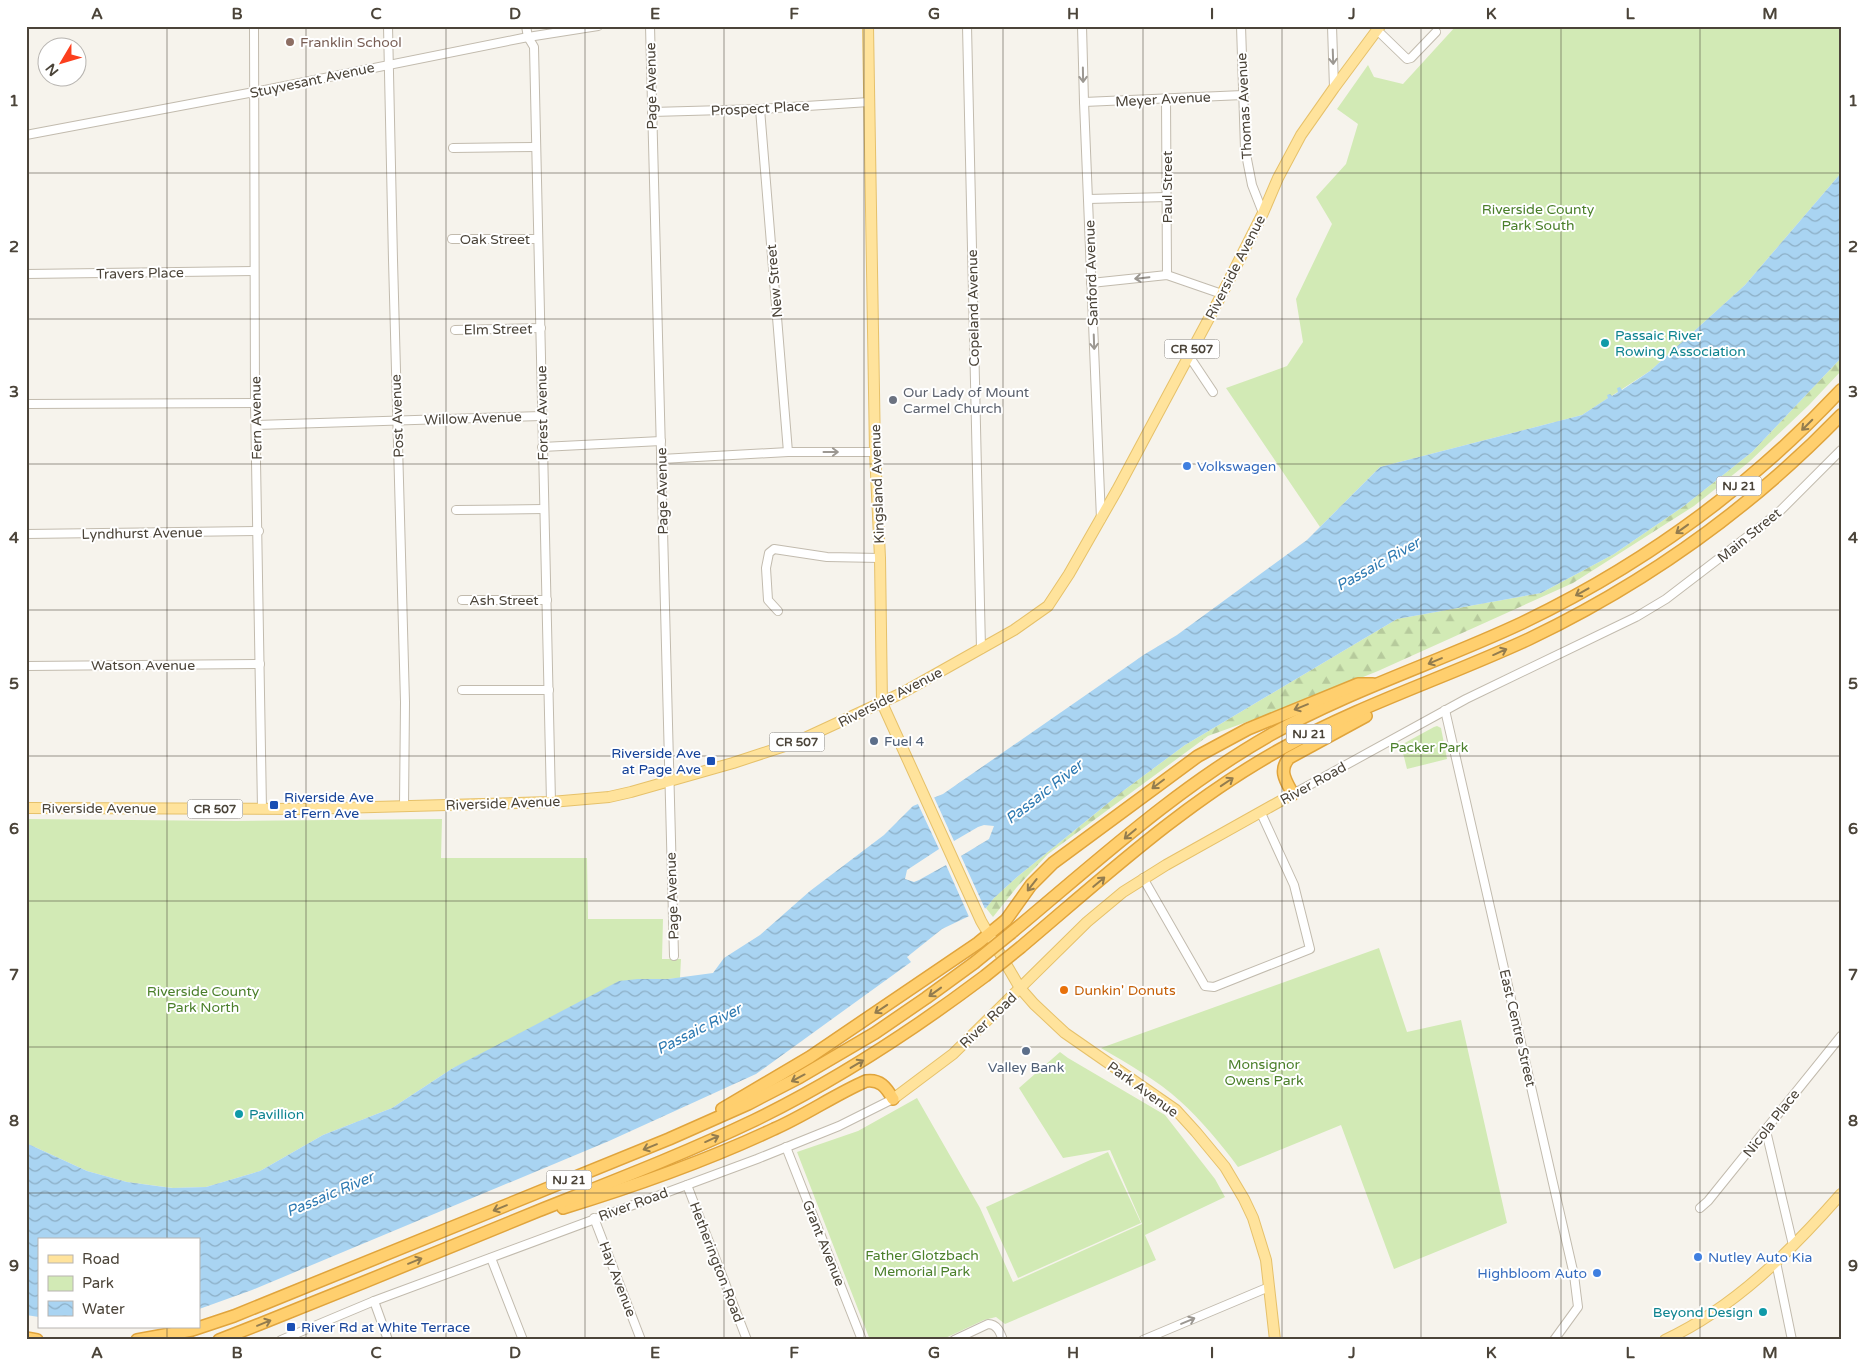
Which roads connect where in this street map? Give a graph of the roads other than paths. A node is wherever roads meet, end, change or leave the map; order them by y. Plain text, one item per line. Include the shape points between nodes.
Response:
1 (254, 26) edge
2 (388, 26) edge
3 (526, 26) edge
4 (598, 26) edge
5 (650, 26) edge
6 (868, 26) edge
7 (967, 26) edge
8 (1082, 26) edge
9 (1241, 26) edge
10 (1332, 26) edge
11 (1379, 28) edge
12 (1436, 32) dead end
13 (528, 36) junction
14 (389, 64) junction
15 (1334, 88) junction
16 (254, 92) junction
17 (1243, 95) junction
18 (1166, 98) junction
19 (869, 102) junction
20 (1084, 102) junction
21 (760, 109) junction
22 (652, 112) junction
23 (26, 135) edge
24 (535, 147) junction
25 (453, 148) dead end
26 (1167, 197) junction
27 (1088, 199) junction
28 (1264, 213) junction
29 (452, 239) dead end
30 (537, 239) junction
31 (254, 272) junction
32 (26, 274) edge
33 (1167, 275) junction
34 (1091, 283) junction
35 (1222, 294) junction
36 (541, 328) junction
37 (455, 330) dead end
38 (1189, 356) junction
39 (1841, 390) edge
40 (1213, 392) dead end
41 (255, 403) junction
42 (26, 404) edge
43 (1841, 415) edge
44 (541, 416) junction
45 (397, 421) junction
46 (256, 425) junction
47 (661, 441) junction
48 (542, 447) junction
49 (1841, 450) edge
50 (788, 452) junction
51 (875, 452) junction
52 (661, 459) junction
53 (544, 509) junction
54 (456, 510) dead end
55 (1101, 520) junction
56 (259, 531) junction
57 (26, 534) edge
58 (880, 558) junction
59 (462, 600) dead end
60 (546, 600) junction
61 (1648, 610) joint
62 (778, 611) dead end
63 (981, 649) junction
64 (1475, 662) junction
65 (260, 664) junction
66 (26, 666) edge
67 (1380, 684) junction
68 (462, 690) dead end
69 (549, 690) junction
70 (882, 703) junction
71 (1445, 710) junction
72 (668, 782) junction
73 (1293, 794) junction
74 (551, 802) junction
75 (404, 807) junction
76 (26, 808) edge
77 (262, 810) junction
78 (1261, 813) junction
79 (1143, 878) junction
80 (981, 921) joint
81 (989, 935) junction
82 (674, 956) dead end
83 (1020, 988) junction
84 (1841, 1036) edge
85 (892, 1099) junction
86 (1766, 1130) junction
87 (669, 1139) junction
88 (786, 1147) junction
89 (687, 1185) junction
90 (1841, 1194) edge
91 (1700, 1208) dead end
92 (594, 1218) junction
93 (489, 1231) junction
94 (1793, 1245) junction
95 (491, 1258) junction
96 (1776, 1262) junction
97 (1269, 1288) junction
98 (374, 1301) junction
99 (200, 1327) edge
100 (198, 1328) edge
101 (293, 1337) edge
102 (26, 1338) edge
103 (38, 1340) edge
104 (137, 1340) edge
105 (219, 1340) edge
106 (280, 1340) edge
107 (388, 1340) edge
108 (523, 1340) edge
109 (642, 1340) edge
110 (747, 1340) edge
111 (862, 1340) edge
112 (954, 1340) edge
113 (1003, 1340) edge
114 (1144, 1340) edge
115 (1275, 1340) edge
116 (1554, 1340) edge
117 (1665, 1340) edge
118 (1792, 1340) edge

1 - 16 street, Fern Avenue
2 - 14 street, Post Avenue
3 - 13 street, Forest Avenue
4 - 13 street, Stuyvesant Avenue
5 - 22 street, Page Avenue
6 - 19 main road, Kingsland Avenue
7 - 63 street, Copeland Avenue
8 -> 20 street, Sanford Avenue
9 - 17 street, Thomas Avenue
10 -> 15 street
11 - 12 street via 1407,60
11 - 15 main road, Riverside Avenue / CR 507
13 - 14 street, Stuyvesant Avenue
13 - 24 street, Forest Avenue via 534,47
14 - 16 street, Stuyvesant Avenue
14 - 45 street, Post Avenue
15 - 28 main road, Riverside Avenue / CR 507 via 1301,135
16 - 23 street, Stuyvesant Avenue
16 - 31 street, Fern Avenue
17 - 18 street, Meyer Avenue
17 - 28 street, Thomas Avenue via 1247,167
18 - 20 street, Meyer Avenue
18 - 26 street, Paul Street
19 - 21 street, Prospect Place
19 - 51 main road, Kingsland Avenue
20 - 27 street, Sanford Avenue
21 - 22 street, Prospect Place
21 - 50 street, New Street
22 - 47 street, Page Avenue
24 - 25 street
24 - 30 street, Forest Avenue
26 - 27 street
26 - 33 street, Paul Street
27 - 34 street, Sanford Avenue
28 - 35 main road, Riverside Avenue / CR 507
29 - 30 street, Oak Street
30 - 36 street, Forest Avenue
31 - 32 street, Travers Place
31 - 41 street, Fern Avenue
33 -> 34 street
33 - 35 street
34 -> 55 street, Sanford Avenue
35 - 38 main road, Riverside Avenue / CR 507
36 - 37 street, Elm Street
36 - 44 street, Forest Avenue
38 - 40 street
38 - 55 main road, Riverside Avenue / CR 507
39 -> 67 highway, NJ 21 via 1742,484 1640,558 1522,623
41 - 42 street
41 - 46 street, Fern Avenue
64 -> 43 highway, NJ 21 via 1581,612 1682,550 1775,478
44 - 45 street, Willow Avenue
44 - 48 street, Forest Avenue
45 - 46 street, Willow Avenue
45 - 75 street, Post Avenue
46 - 56 street, Fern Avenue
47 - 48 street
47 - 52 street, Page Avenue
48 - 53 street, Forest Avenue
49 - 61 street, Main Street via 1760,528
50 -> 51 street
50 - 52 street
51 - 58 main road, Kingsland Avenue
52 - 72 street, Page Avenue
53 - 54 street
53 - 60 street, Forest Avenue
55 - 63 main road, Riverside Avenue / CR 507 via 1048,606
56 - 57 street, Lyndhurst Avenue
56 - 65 street, Fern Avenue
58 - 62 street via 827,558 774,549 766,559 766,576 768,600
58 - 70 main road, Kingsland Avenue
59 - 60 street, Ash Street
60 - 69 street, Forest Avenue
61 - 71 street, River Road
63 - 70 main road, Riverside Avenue / CR 507
64 - 73 highway via 1289,758 1284,764 1283,775
93 -> 64 highway, NJ 21, bridge via 685,1151 782,1106 884,1047 936,1012 1022,947 1176,819 1246,770 1329,724
65 - 66 street, Watson Avenue
65 - 77 street, Fern Avenue
67 -> 81 highway via 1358,684 1248,729 1198,756 1053,863 1031,885 1006,920
67 -> 87 highway, NJ 21, bridge via 1296,721 1220,766 1150,817 1011,934 900,1017 748,1104
68 - 69 street
69 - 74 street, Forest Avenue
70 - 72 main road, Riverside Avenue / CR 507 via 794,743
70 - 80 main road, Kingsland Avenue
71 - 73 street, River Road
71 - 116 street, East Centre Street via 1574,1275 1578,1307
72 - 74 main road, Riverside Avenue / CR 507 via 609,797
72 - 82 street, Page Avenue
73 - 78 main road, River Road
74 - 75 main road, Riverside Avenue / CR 507
75 - 77 main road, Riverside Avenue / CR 507
76 - 77 main road, Riverside Avenue / CR 507
78 - 79 main road, River Road
78 - 79 street via 1294,885 1310,949 1214,987 1205,986
79 - 83 main road, River Road via 1093,917
80 - 81 main road, Park Avenue
81 - 83 main road, Park Avenue
81 -> 87 highway via 810,1057
83 - 85 main road, River Road via 953,1054
83 - 97 main road, Park Avenue via 1065,1033 1176,1110 1209,1146 1234,1182 1253,1218 1266,1260
84 - 86 street, Nicola Place
85 - 88 street, River Road via 839,1126
85 - 93 highway via 877,1081 866,1080 789,1122 683,1168
86 - 91 street, Nicola Place
86 - 94 street
87 -> 99 highway, NJ 21
88 - 89 street, River Road
88 - 111 street, Grant Avenue
89 - 92 street, River Road
89 - 110 street, Hetherington Road
90 - 94 main road
92 - 95 street, River Road
92 - 109 street, Hay Avenue
105 -> 93 highway, NJ 21
94 - 96 main road
95 - 98 street, River Road
95 - 108 street
96 - 117 main road via 1720,1307
96 - 118 street
114 -> 97 street
97 - 115 main road, Park Avenue
98 - 101 street, River Road
98 - 107 street
100 -> 104 highway, NJ 21
101 - 106 street, River Road
102 - 103 highway
112 - 113 street via 988,1324 997,1327

